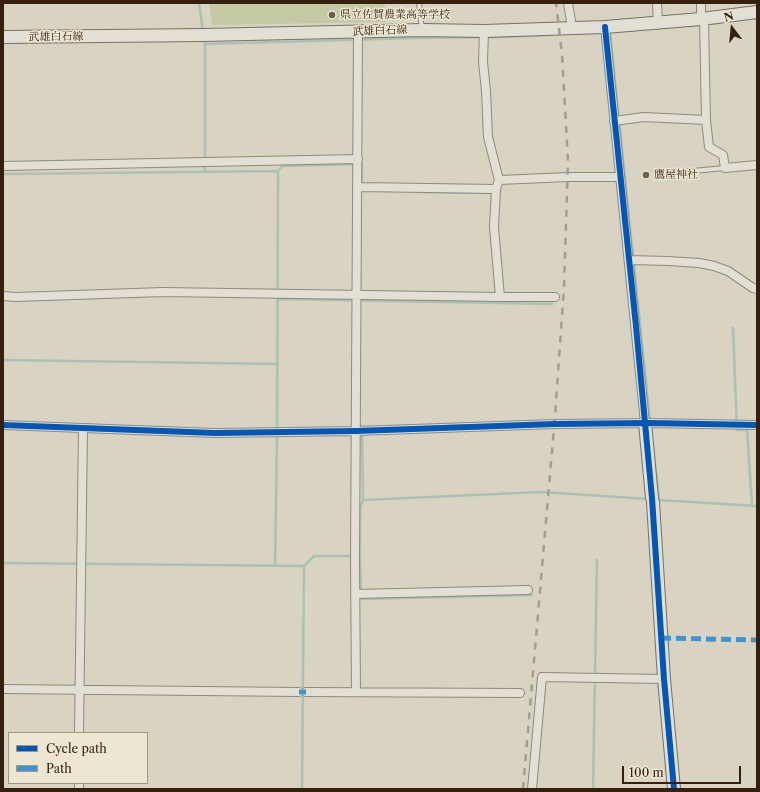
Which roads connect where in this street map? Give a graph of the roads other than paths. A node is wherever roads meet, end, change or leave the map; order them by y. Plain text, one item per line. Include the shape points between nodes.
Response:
1 (419, 3) edge
2 (568, 3) edge
3 (657, 3) edge
4 (701, 3) edge
5 (757, 12) edge
6 (704, 22) junction
7 (658, 23) junction
8 (572, 27) junction
9 (422, 30) junction
10 (605, 31) junction
11 (484, 36) junction
12 (3, 37) edge
13 (358, 37) junction
14 (706, 120) junction
15 (618, 121) junction
16 (358, 162) junction
17 (757, 165) edge
18 (3, 166) edge
19 (725, 168) junction
20 (661, 174) dead end
21 (620, 177) junction
22 (499, 180) junction
23 (361, 187) junction
24 (496, 189) junction
25 (632, 260) junction
26 (757, 289) edge
27 (3, 296) edge
28 (500, 297) junction
29 (554, 297) dead end
30 (357, 299) junction
31 (649, 423) junction
32 (3, 425) edge
33 (757, 425) edge
34 (83, 428) junction
35 (356, 431) junction
36 (528, 590) dead end
37 (359, 594) junction
38 (664, 679) junction
39 (3, 689) edge
40 (80, 690) junction
41 (356, 692) junction
42 (520, 693) dead end
43 (79, 732) edge
44 (532, 789) edge
45 (674, 789) edge

1 - 9 lane
2 - 8 street
3 - 7 street
4 - 6 street
5 - 6 main road, 武雄白石線
6 - 7 main road, 武雄白石線
6 - 14 street
7 - 10 main road, 武雄白石線
8 - 10 main road, 武雄白石線
8 - 11 main road, 武雄白石線
9 - 11 main road, 武雄白石線
9 - 13 main road, 武雄白石線
10 - 15 street
11 - 22 street via 483,62 488,137
12 - 13 main road, 武雄白石線
13 - 16 street
14 - 15 street via 644,117
14 - 19 street via 709,147 723,155
15 - 21 street
16 - 18 street
16 - 23 street
17 - 19 street
19 - 20 lane
21 - 22 street
21 - 25 street
22 - 24 street
23 - 24 street
23 - 30 street
24 - 28 street via 494,227
25 - 26 street via 676,261 714,266
25 - 31 street
27 - 30 street via 164,292 278,294
28 - 29 street
28 - 30 street
30 - 35 street
31 - 33 street
31 - 35 street
31 - 38 main road
32 - 34 street
34 - 35 street via 215,432
34 - 40 street
35 - 37 street via 355,556
36 - 37 street
37 - 41 street
38 - 44 street via 542,677
38 - 45 main road
39 - 40 street
40 - 41 street
40 - 43 street
41 - 42 street

